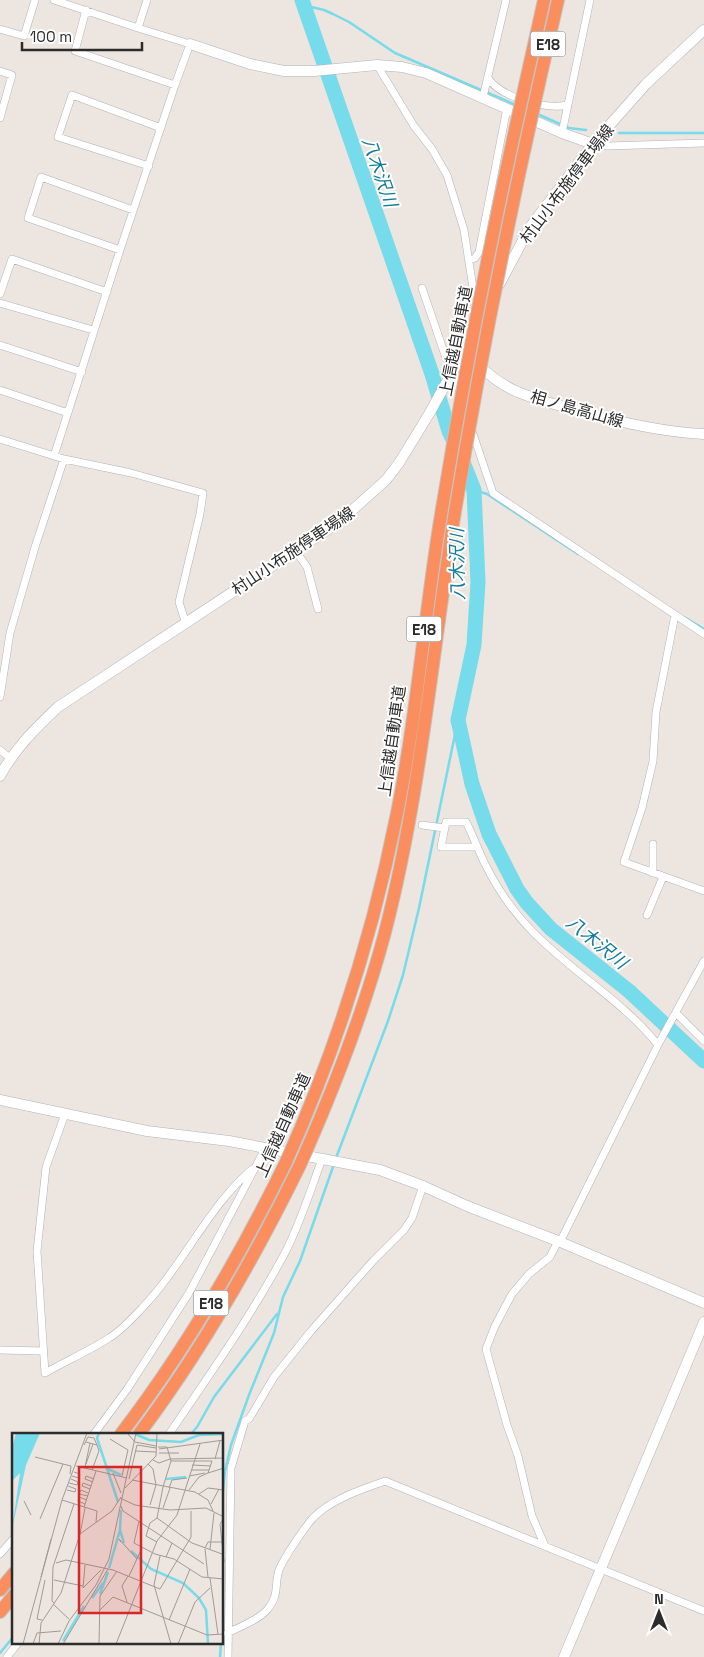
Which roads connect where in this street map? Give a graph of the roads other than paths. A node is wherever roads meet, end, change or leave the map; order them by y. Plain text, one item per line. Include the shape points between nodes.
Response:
1 (35, 0) edge
2 (147, 0) edge
3 (506, 0) edge
4 (544, 0) edge
5 (558, 0) edge
6 (590, 0) edge
7 (58, 1) edge
8 (86, 10) junction
9 (138, 28) junction
10 (0, 29) edge
11 (704, 30) edge
12 (190, 44) junction
13 (377, 65) junction
14 (0, 71) edge
15 (488, 78) junction
16 (175, 84) junction
17 (484, 94) junction
18 (568, 105) junction
19 (507, 108) junction
20 (0, 118) edge
21 (161, 128) junction
22 (563, 128) junction
23 (704, 143) edge
24 (594, 144) junction
25 (149, 166) junction
26 (133, 210) junction
27 (120, 250) junction
28 (469, 260) junction
29 (422, 288) dead end
30 (107, 292) junction
31 (0, 294) edge
32 (0, 303) edge
33 (484, 313) junction
34 (93, 330) junction
35 (0, 344) edge
36 (463, 352) junction
37 (453, 370) junction
38 (82, 372) junction
39 (0, 390) edge
40 (68, 414) junction
41 (704, 434) edge
42 (0, 439) edge
43 (54, 456) junction
44 (64, 459) junction
45 (295, 550) junction
46 (318, 609) dead end
47 (674, 615) junction
48 (186, 624) junction
49 (704, 634) edge
50 (0, 697) edge
51 (0, 750) edge
52 (10, 758) junction
53 (0, 776) edge
54 (422, 825) dead end
55 (444, 828) junction
56 (653, 844) dead end
57 (477, 847) junction
58 (653, 873) junction
59 (663, 877) junction
60 (704, 891) edge
61 (646, 915) dead end
62 (704, 961) edge
63 (676, 1013) junction
64 (704, 1041) edge
65 (659, 1043) junction
66 (0, 1100) edge
67 (65, 1114) junction
68 (266, 1147) junction
69 (325, 1159) junction
70 (259, 1164) junction
71 (423, 1186) junction
72 (559, 1242) junction
73 (704, 1303) edge
74 (704, 1322) edge
75 (0, 1350) edge
76 (43, 1351) junction
77 (95, 1433) edge
78 (123, 1433) edge
79 (140, 1433) edge
80 (170, 1433) edge
81 (12, 1540) edge
82 (545, 1546) junction
83 (0, 1554) edge
84 (601, 1568) junction
85 (12, 1575) edge
86 (0, 1590) edge
87 (12, 1597) edge
88 (704, 1611) edge
89 (0, 1612) edge
90 (227, 1634) junction
91 (17, 1644) edge
92 (8, 1657) edge
93 (228, 1657) edge
94 (564, 1657) edge

1 - 10 street via 24,36
2 - 9 street
3 - 15 street
4 - 78 highway, 上信越自動車道 / E18, bridge via 488,258 431,580 404,774 370,933 346,1010 286,1162 207,1308
5 - 79 highway, 上信越自動車道 / E18, bridge via 499,269 474,403 417,776 384,936 360,1015 300,1165 220,1314
6 - 18 street
7 - 8 street
8 - 9 street
8 - 16 street via 75,51
9 - 12 street
11 - 24 street, 村山小布施停車場線 via 646,84
12 - 13 street via 250,64 284,71
12 - 16 street
13 - 17 street via 426,73
13 - 28 street via 447,175 464,230
14 - 20 street via 12,75
15 - 17 street
15 - 18 street via 507,94 546,106
16 - 21 street
17 - 19 street
18 - 22 street
19 - 22 street
19 - 28 street via 479,252
21 - 25 street
21 - 25 street via 72,95 58,137
22 - 24 street
23 - 24 street
24 - 33 street, 村山小布施停車場線 via 530,227
25 - 26 street
26 - 27 street
26 - 27 street via 41,177 28,218
27 - 30 street
28 - 33 street via 473,288
29 - 37 street
30 - 31 street via 12,259
30 - 34 street
32 - 34 street
33 - 36 street, 村山小布施停車場線
34 - 38 street
35 - 38 street
36 - 37 street, 村山小布施停車場線
36 - 41 street, 相ノ島高山線 via 517,392 551,404 632,425
37 - 45 street, 村山小布施停車場線 via 412,443 386,480 339,522
37 - 47 street via 493,493
38 - 40 street
39 - 40 street
40 - 43 street
42 - 43 street
43 - 44 street
44 - 48 street via 132,473 202,493 179,602
44 - 50 street via 10,634
45 - 46 street via 307,567
45 - 48 street, 村山小布施停車場線
47 - 49 street
47 - 58 street via 656,712 653,761 624,862
48 - 52 street, 村山小布施停車場線 via 58,707 29,734
51 - 52 street
52 - 53 street, 村山小布施停車場線
54 - 55 street
55 - 57 street via 446,822 466,822
55 - 57 street via 441,847
56 - 58 street
57 - 65 street via 494,882 532,931 628,1012
58 - 59 street
59 - 60 street
59 - 61 street
62 - 63 street
63 - 64 street
63 - 65 street
65 - 72 street
66 - 67 street
67 - 68 street via 147,1131
67 - 76 street via 46,1167 37,1251
68 - 69 street
68 - 70 street
69 - 71 street via 380,1170
69 - 80 street via 286,1250 224,1354
70 - 76 street via 245,1174 219,1206 161,1287 111,1337 45,1373
70 - 77 street via 189,1293
71 - 72 street
71 - 90 street via 412,1218 404,1230 311,1331 274,1377 245,1421 231,1468
72 - 73 street
72 - 82 street via 550,1257 512,1294 486,1349 532,1516
74 - 84 street
75 - 76 street
81 - 83 street
82 - 84 street
82 - 90 street via 385,1480 331,1504 315,1517 303,1530 280,1570 278,1589 266,1611
84 - 88 street
84 - 94 street
85 - 86 highway
87 - 89 highway
90 - 93 street
91 - 92 street

